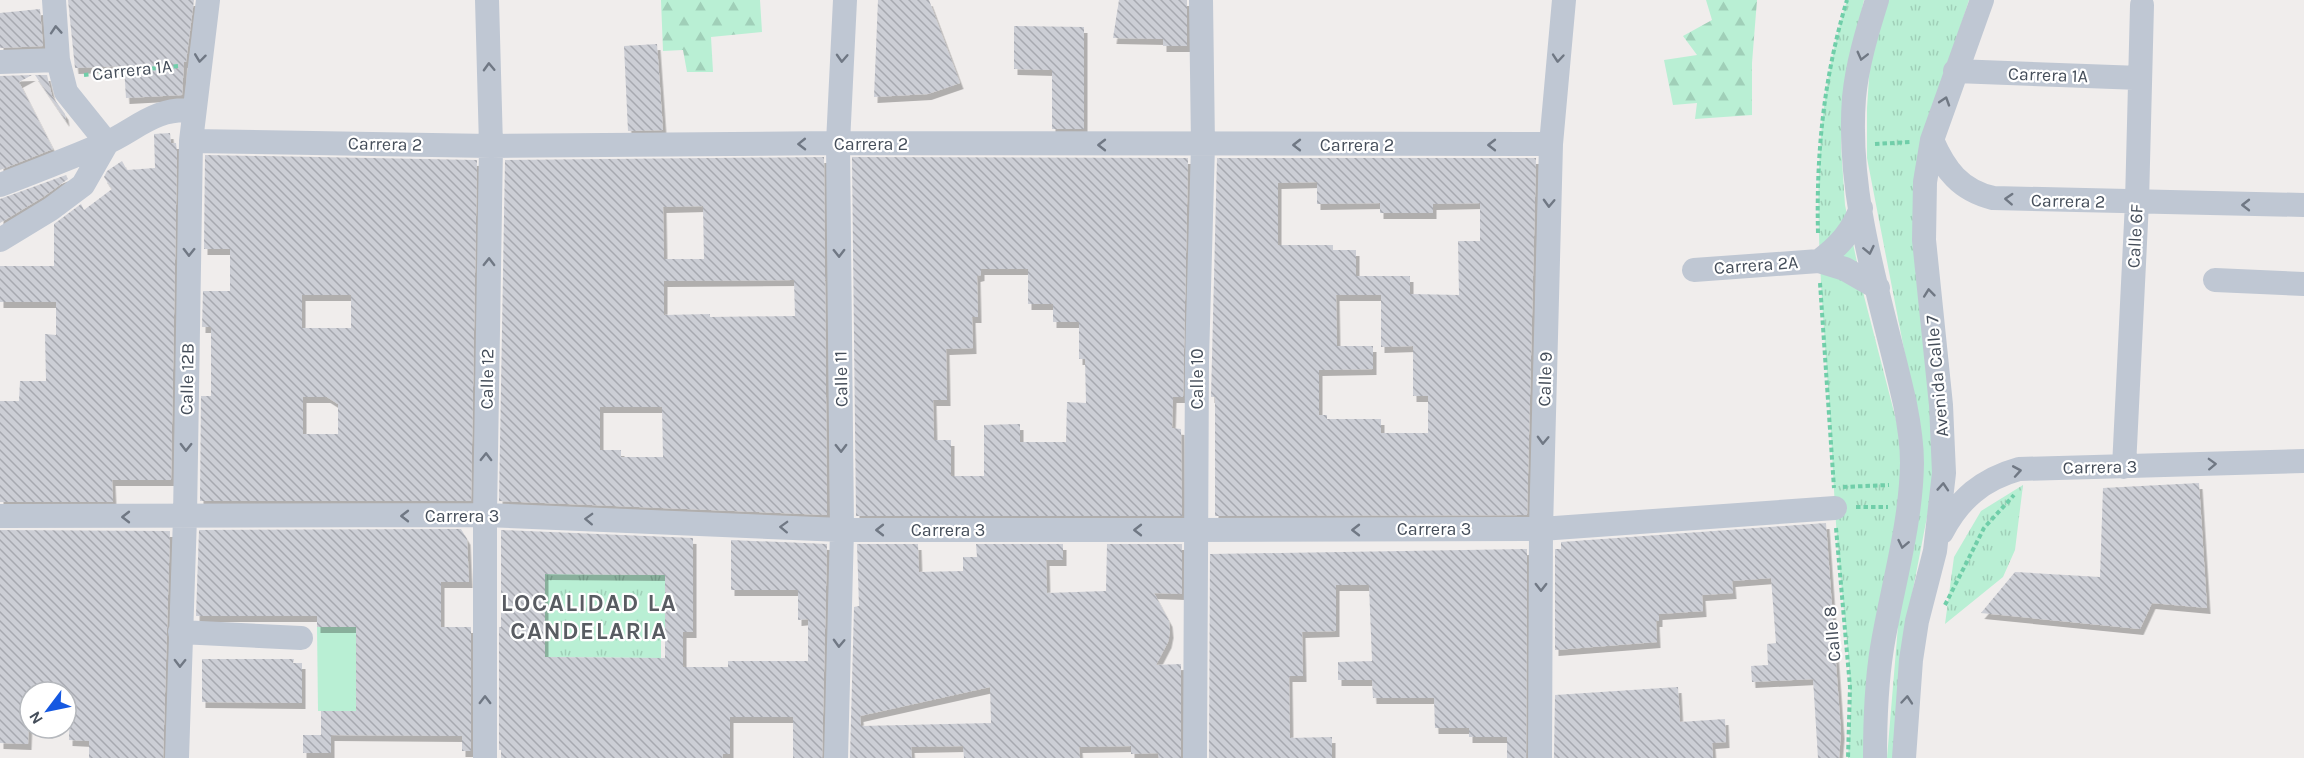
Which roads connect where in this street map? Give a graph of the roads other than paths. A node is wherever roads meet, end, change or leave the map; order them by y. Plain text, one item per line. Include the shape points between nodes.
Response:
1 (54, 0) edge
2 (208, 0) edge
3 (487, 0) edge
4 (845, 0) edge
5 (1201, 0) edge
6 (1564, 0) edge
7 (1877, 2) edge
8 (1978, 4) edge
9 (2142, 4) dead end
10 (0, 62) edge
11 (61, 68) junction
12 (1955, 71) junction
13 (2140, 78) junction
14 (194, 111) junction
15 (191, 141) junction
16 (1926, 141) junction
17 (107, 143) junction
18 (838, 143) junction
19 (1551, 144) junction
20 (1203, 145) junction
21 (491, 146) junction
22 (0, 185) edge
23 (2137, 202) junction
24 (2304, 205) edge
25 (1861, 208) junction
26 (0, 240) edge
27 (1819, 261) junction
28 (1694, 270) dead end
29 (2216, 280) dead end
30 (2304, 284) edge
31 (1878, 288) junction
32 (2304, 461) edge
33 (2124, 467) junction
34 (1834, 498) road end
35 (485, 515) junction
36 (0, 516) edge
37 (185, 517) junction
38 (1541, 529) junction
39 (842, 530) junction
40 (1197, 530) junction
41 (1935, 551) junction
42 (180, 632) junction
43 (301, 638) dead end
44 (177, 758) edge
45 (485, 758) edge
46 (836, 758) edge
47 (1196, 758) edge
48 (1540, 758) edge
49 (1875, 758) edge
50 (1904, 758) edge

11 -> 1 street
2 -> 14 street, Calle 12B
21 -> 3 street, Calle 12
4 -> 18 street, Calle 11
5 - 20 street, Calle 10
6 -> 19 street, Calle 9
7 -> 25 street, Avenida Calle 7 via 1854,96 1854,147
8 - 12 street, Avenida Calle 7
9 - 13 street, Calle 6F
10 - 11 street
11 - 17 street via 66,92
12 - 13 street, Carrera 1A
16 -> 12 street, Avenida Calle 7
13 - 23 street, Calle 6F
14 - 15 street, Calle 12B
14 - 17 street via 148,118
15 - 21 street, Carrera 2
15 -> 37 street, Calle 12B
23 -> 16 street, Carrera 2 via 2005,200 1980,195 1959,183
41 -> 16 street, Avenida Calle 7 via 1944,452 1924,240
17 - 22 street
17 - 26 street via 83,185
20 -> 18 street, Carrera 2
18 -> 21 street, Carrera 2
18 -> 39 street, Calle 11
19 -> 20 street, Carrera 2
19 -> 38 street, Calle 9
20 - 40 street, Calle 10
35 -> 21 street, Calle 12
24 -> 23 street, Carrera 2
23 - 33 street, Calle 6F
25 - 27 street, Carrera 2A via 1847,236
25 -> 31 street, Avenida Calle 7
27 - 28 street, Carrera 2A
27 - 31 street, Carrera 2A via 1845,269
29 - 30 street
31 -> 49 street, Avenida Calle 7 via 1910,429 1912,462 1906,529 1877,688
33 -> 32 street, Carrera 3
41 -> 33 street, Carrera 3 via 1953,513 1978,487 2004,473 2019,469
34 - 38 street, Carrera 3
35 -> 37 street, Carrera 3
39 -> 35 street, Carrera 3
45 -> 35 street, Calle 12
37 -> 36 street, Carrera 3
37 - 42 street, Calle 12B
38 -> 40 street, Carrera 3
38 -> 48 street, Calle 9
40 -> 39 street, Carrera 3
39 -> 46 street, Calle 11
40 - 47 street, Calle 10
50 -> 41 street, Avenida Calle 7 via 1911,660
42 - 43 street
42 -> 44 street, Calle 12B

